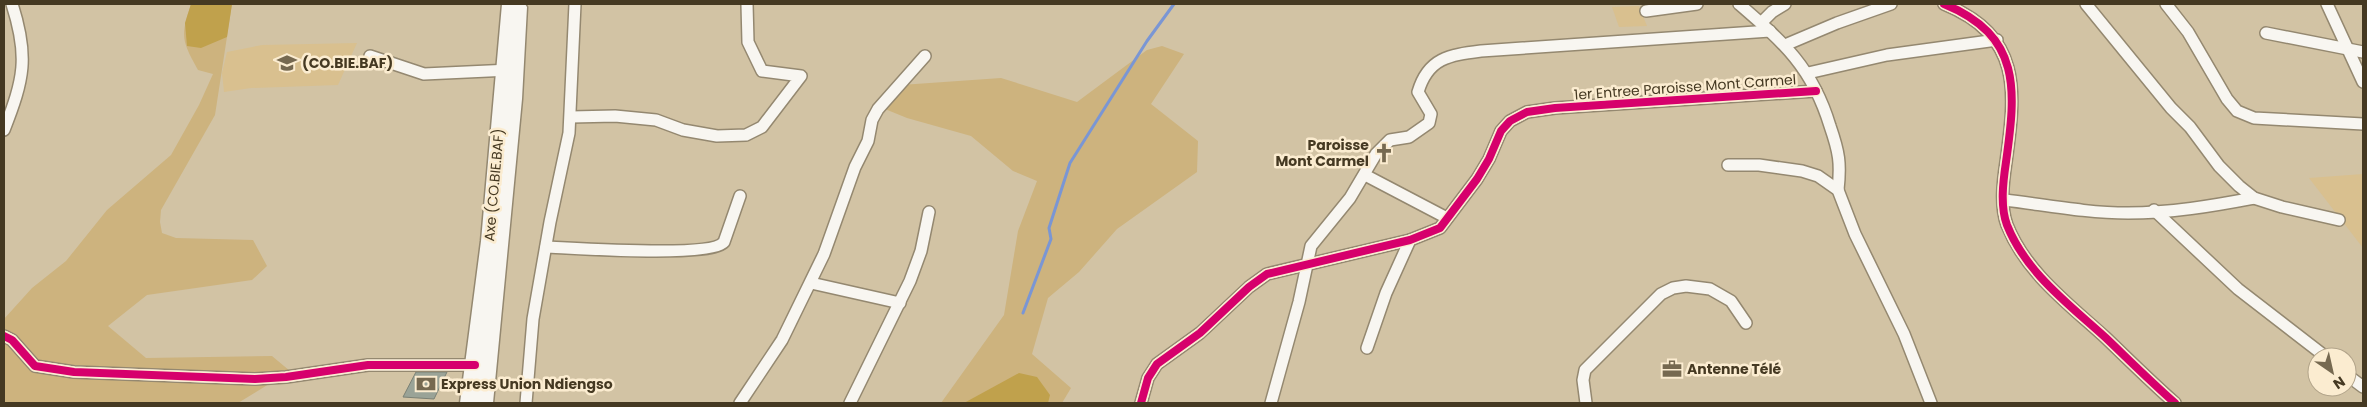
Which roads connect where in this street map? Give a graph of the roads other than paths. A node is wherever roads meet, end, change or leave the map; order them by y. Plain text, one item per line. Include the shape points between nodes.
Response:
1 (12, 4) edge
2 (509, 4) edge
3 (520, 4) edge
4 (575, 4) edge
5 (747, 4) edge
6 (1697, 4) edge
7 (1739, 4) edge
8 (1786, 4) edge
9 (1885, 4) edge
10 (1944, 4) edge
11 (2086, 4) edge
12 (2166, 4) edge
13 (2327, 4) edge
14 (1646, 11) dead end
15 (1761, 23) junction
16 (1770, 31) junction
17 (2266, 33) dead end
18 (1997, 40) junction
19 (1785, 46) junction
20 (1527, 47) joint
21 (2347, 49) junction
22 (2363, 52) edge
23 (370, 56) dead end
24 (925, 56) dead end
25 (510, 70) junction
26 (1808, 73) junction
27 (2363, 82) edge
28 (1816, 91) junction
29 (571, 116) junction
30 (2363, 124) edge
31 (4, 130) edge
32 (1728, 164) dead end
33 (1365, 175) junction
34 (1838, 190) junction
35 (740, 196) dead end
36 (2254, 198) junction
37 (2005, 200) junction
38 (2154, 210) junction
39 (929, 212) dead end
40 (1447, 218) junction
41 (2339, 220) dead end
42 (1410, 240) junction
43 (546, 247) junction
44 (1308, 263) junction
45 (811, 283) junction
46 (900, 303) junction
47 (1746, 323) dead end
48 (4, 336) edge
49 (2313, 347) edge
50 (1368, 348) dead end
51 (481, 364) junction
52 (469, 403) edge
53 (484, 403) edge
54 (526, 403) edge
55 (740, 403) edge
56 (850, 403) edge
57 (1141, 403) edge
58 (1271, 403) edge
59 (1586, 403) edge
60 (1931, 403) edge
61 (2175, 403) edge

1 - 31 street via 24,58 22,84
2 - 25 highway, Axe (CO.BIE.BAF)
3 - 25 highway, Axe (CO.BIE.BAF)
4 - 29 street
5 - 29 street via 748,42 762,71 801,76 758,131 746,135 717,136 679,130 656,120
6 - 14 street
7 - 15 street
8 - 15 street
9 - 19 street
10 - 18 street via 1980,20
11 - 36 street via 2206,146 2219,166
12 - 30 street via 2188,32 2226,99 2237,111 2254,118
13 - 21 street
15 - 16 street
16 - 19 street
16 - 20 street
17 - 21 street
18 - 26 street via 1886,55
18 - 37 street via 2008,68 2010,98 2010,133 2003,187
19 - 26 street
20 - 33 street via 1459,53 1437,61 1424,73 1418,92 1431,114 1431,120 1409,137 1390,140 1376,154
21 - 22 street
21 - 27 street
23 - 25 street via 424,74
24 - 45 street via 875,115 868,141
25 - 51 highway, Axe (CO.BIE.BAF)
26 - 28 street
28 - 34 street via 1839,160
28 - 40 street, 1er Entree Paroisse Mont Carmel via 1527,112 1510,121 1501,131 1489,160
29 - 43 street
32 - 34 street via 1802,171 1818,176
33 - 40 street
33 - 44 street via 1311,246
34 - 60 street via 1855,234 1904,334
35 - 43 street via 724,242 715,249
36 - 38 street
36 - 41 street
37 - 38 street via 2090,211 2127,213
37 - 61 street via 2006,223 2031,266
38 - 49 street via 2238,289
39 - 46 street via 921,251
40 - 42 street, 1er Entree Paroisse Mont Carmel via 1440,228
42 - 44 street, 1er Entree Paroisse Mont Carmel
42 - 50 street via 1386,293
43 - 54 street via 533,319
44 - 57 street, 1er Entree Paroisse Mont Carmel via 1267,274 1248,286 1200,334 1168,353 1151,370
44 - 58 street
45 - 46 street
45 - 55 street via 782,340
46 - 56 street
47 - 59 street via 1740,310 1713,290 1697,285 1672,288 1661,294 1586,370 1583,380
48 - 51 street via 12,340 35,366 74,372 255,379 368,365
51 - 52 highway
51 - 53 highway

